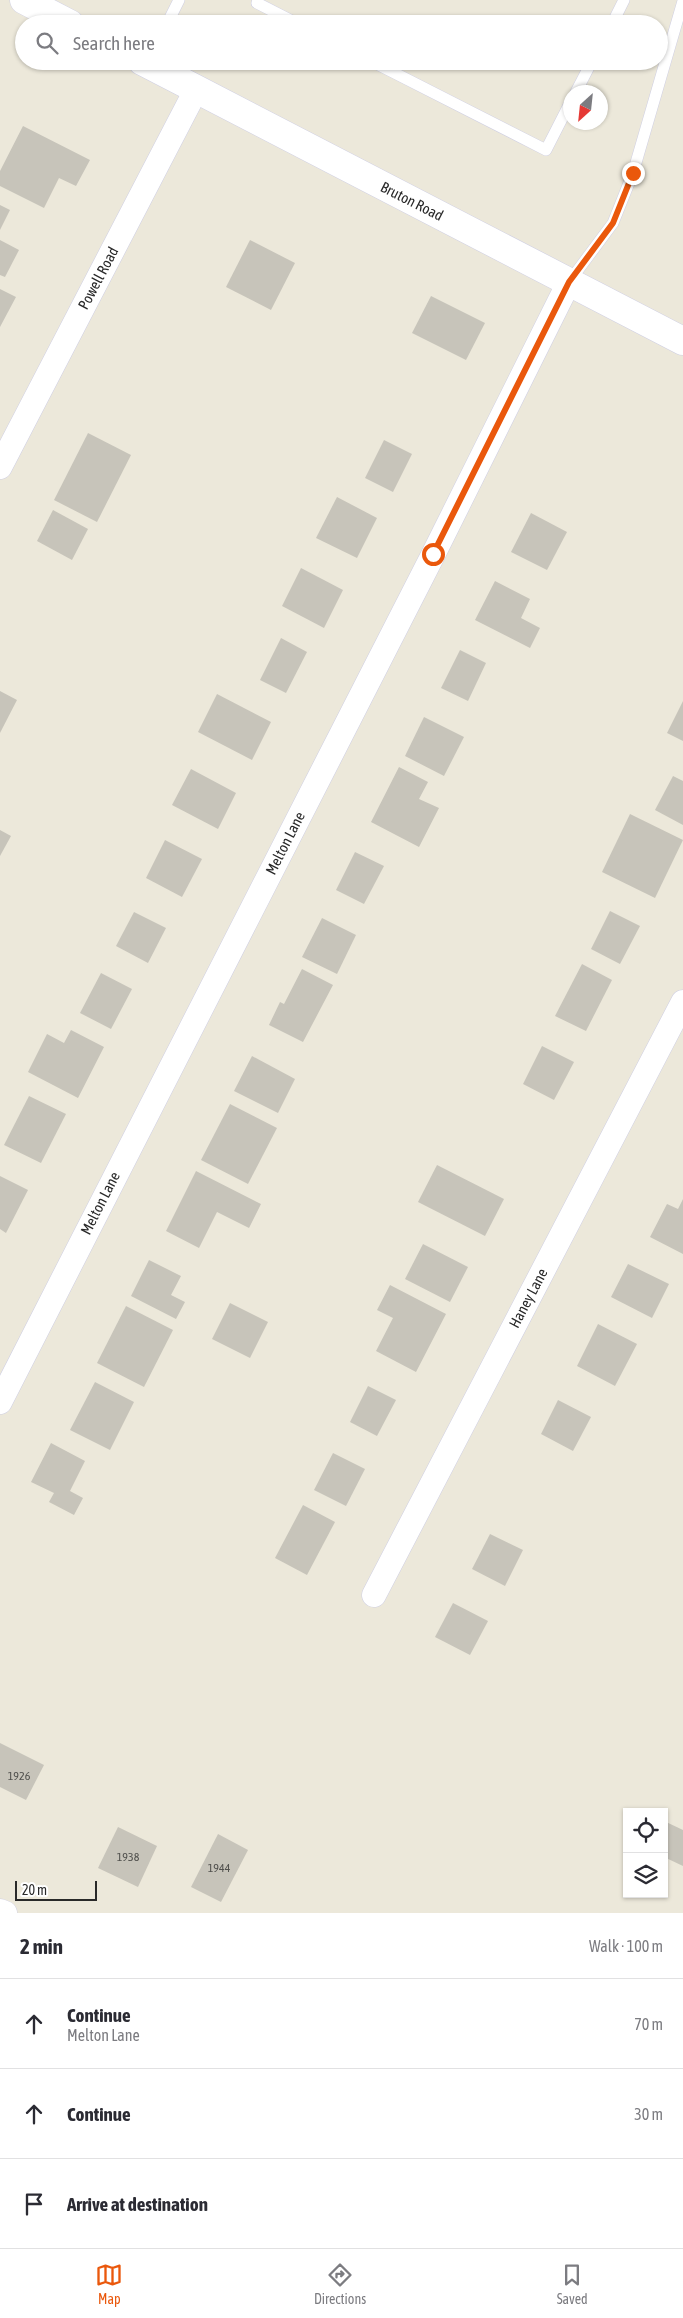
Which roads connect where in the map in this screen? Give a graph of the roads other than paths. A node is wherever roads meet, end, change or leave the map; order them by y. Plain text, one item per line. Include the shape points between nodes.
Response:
1 (24, 0) edge
2 (179, 0) edge
3 (258, 0) edge
4 (624, 0) edge
5 (683, 1) edge
6 (59, 12) edge
7 (172, 15) edge
8 (280, 15) edge
9 (616, 15) edge
10 (668, 53) edge
11 (160, 70) edge
12 (390, 70) edge
13 (587, 70) edge
14 (663, 70) edge
15 (580, 85) edge
16 (196, 90) junction
17 (563, 116) edge
18 (569, 282) junction
19 (683, 341) edge
20 (0, 467) edge
21 (683, 1002) edge
22 (0, 1402) edge
23 (374, 1595) dead end
24 (0, 1911) edge
25 (4, 1913) edge

1 - 6 main road
2 - 7 lane
3 - 8 lane via 257,3
4 - 9 lane
5 - 10 lane
11 - 16 main road, Bruton Road
12 - 17 lane via 546,150
13 - 15 lane
14 - 18 lane via 633,173 613,223
16 - 18 main road, Bruton Road
16 - 20 street, Powell Road
18 - 19 main road, Bruton Road
18 - 22 street, Melton Lane
21 - 23 street, Haney Lane
24 - 25 street

